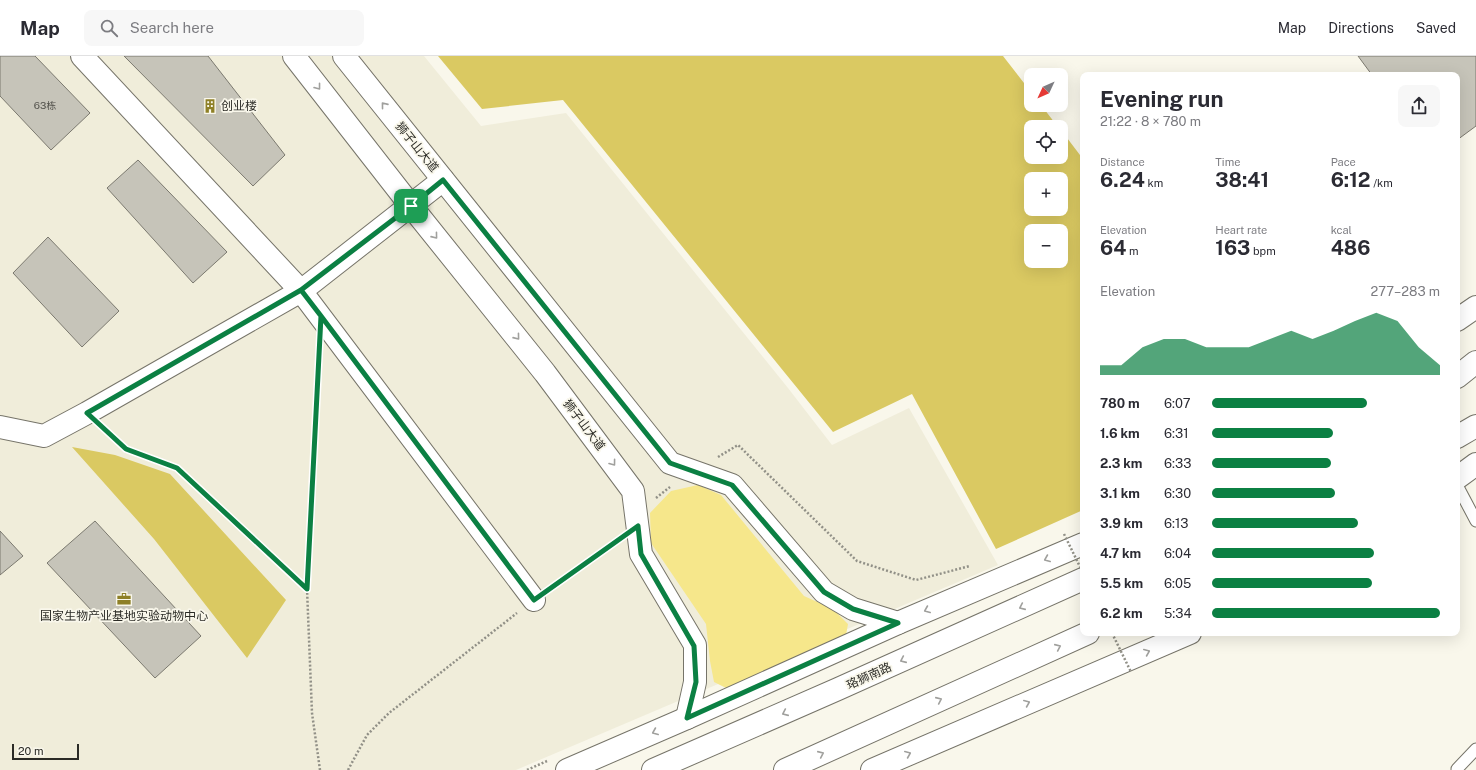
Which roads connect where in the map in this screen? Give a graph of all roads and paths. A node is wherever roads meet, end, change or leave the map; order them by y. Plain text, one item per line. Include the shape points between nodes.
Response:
1 (82, 56) edge
2 (294, 56) edge
3 (344, 56) edge
4 (443, 180) junction
5 (411, 206) junction
6 (301, 290) junction
7 (1476, 307) edge
8 (321, 316) junction
9 (1460, 318) edge
10 (1476, 362) edge
11 (1460, 375) edge
12 (87, 413) junction
13 (1476, 426) edge
14 (0, 427) edge
15 (1460, 435) edge
16 (1476, 464) edge
17 (694, 472) junction
18 (1460, 476) edge
19 (1460, 491) edge
20 (1476, 521) edge
21 (638, 526) junction
22 (1074, 539) edge
23 (1080, 562) edge
24 (976, 564) dead end
25 (1080, 580) edge
26 (307, 589) junction
27 (534, 600) junction
28 (898, 623) junction
29 (1081, 636) edge
30 (1113, 636) edge
31 (1183, 636) edge
32 (1131, 672) dead end
33 (687, 718) junction
34 (1476, 749) edge
35 (558, 765) edge
36 (1457, 769) dead end
37 (320, 770) edge
38 (348, 770) edge
39 (527, 770) edge
40 (654, 770) edge
41 (785, 770) edge
42 (872, 770) edge

1 - 6 main road
2 -> 5 main road, 狮子山大道
4 -> 3 main road, 狮子山大道
4 - 5 main road
4 - 17 main road, 狮子山大道 via 670,463
5 - 6 main road
5 -> 21 main road, 狮子山大道 via 546,373 634,491
6 - 8 main road
6 - 12 main road
7 - 9 main road
8 - 26 path
8 - 27 main road
10 - 11 main road
12 - 14 main road via 44,436
12 - 26 path via 126,449 177,468
13 - 15 main road
16 - 18 main road
17 - 21 path via 683,477 653,500
17 - 24 path via 738,445 857,561 916,580
17 - 28 main road, 狮子山大道 via 732,485 824,592 853,609
19 - 20 lane
21 - 27 path
21 - 33 main road, 狮子山大道 via 641,554 694,646 696,682
22 - 23 path, bridge
22 -> 28 main road
25 -> 40 main road, 珞狮南路
26 - 37 path via 312,713
27 - 38 path via 389,713 367,734
28 - 33 main road
41 -> 29 main road
30 - 32 path, bridge
42 -> 31 main road
33 -> 35 main road
34 - 36 lane
35 - 39 path

